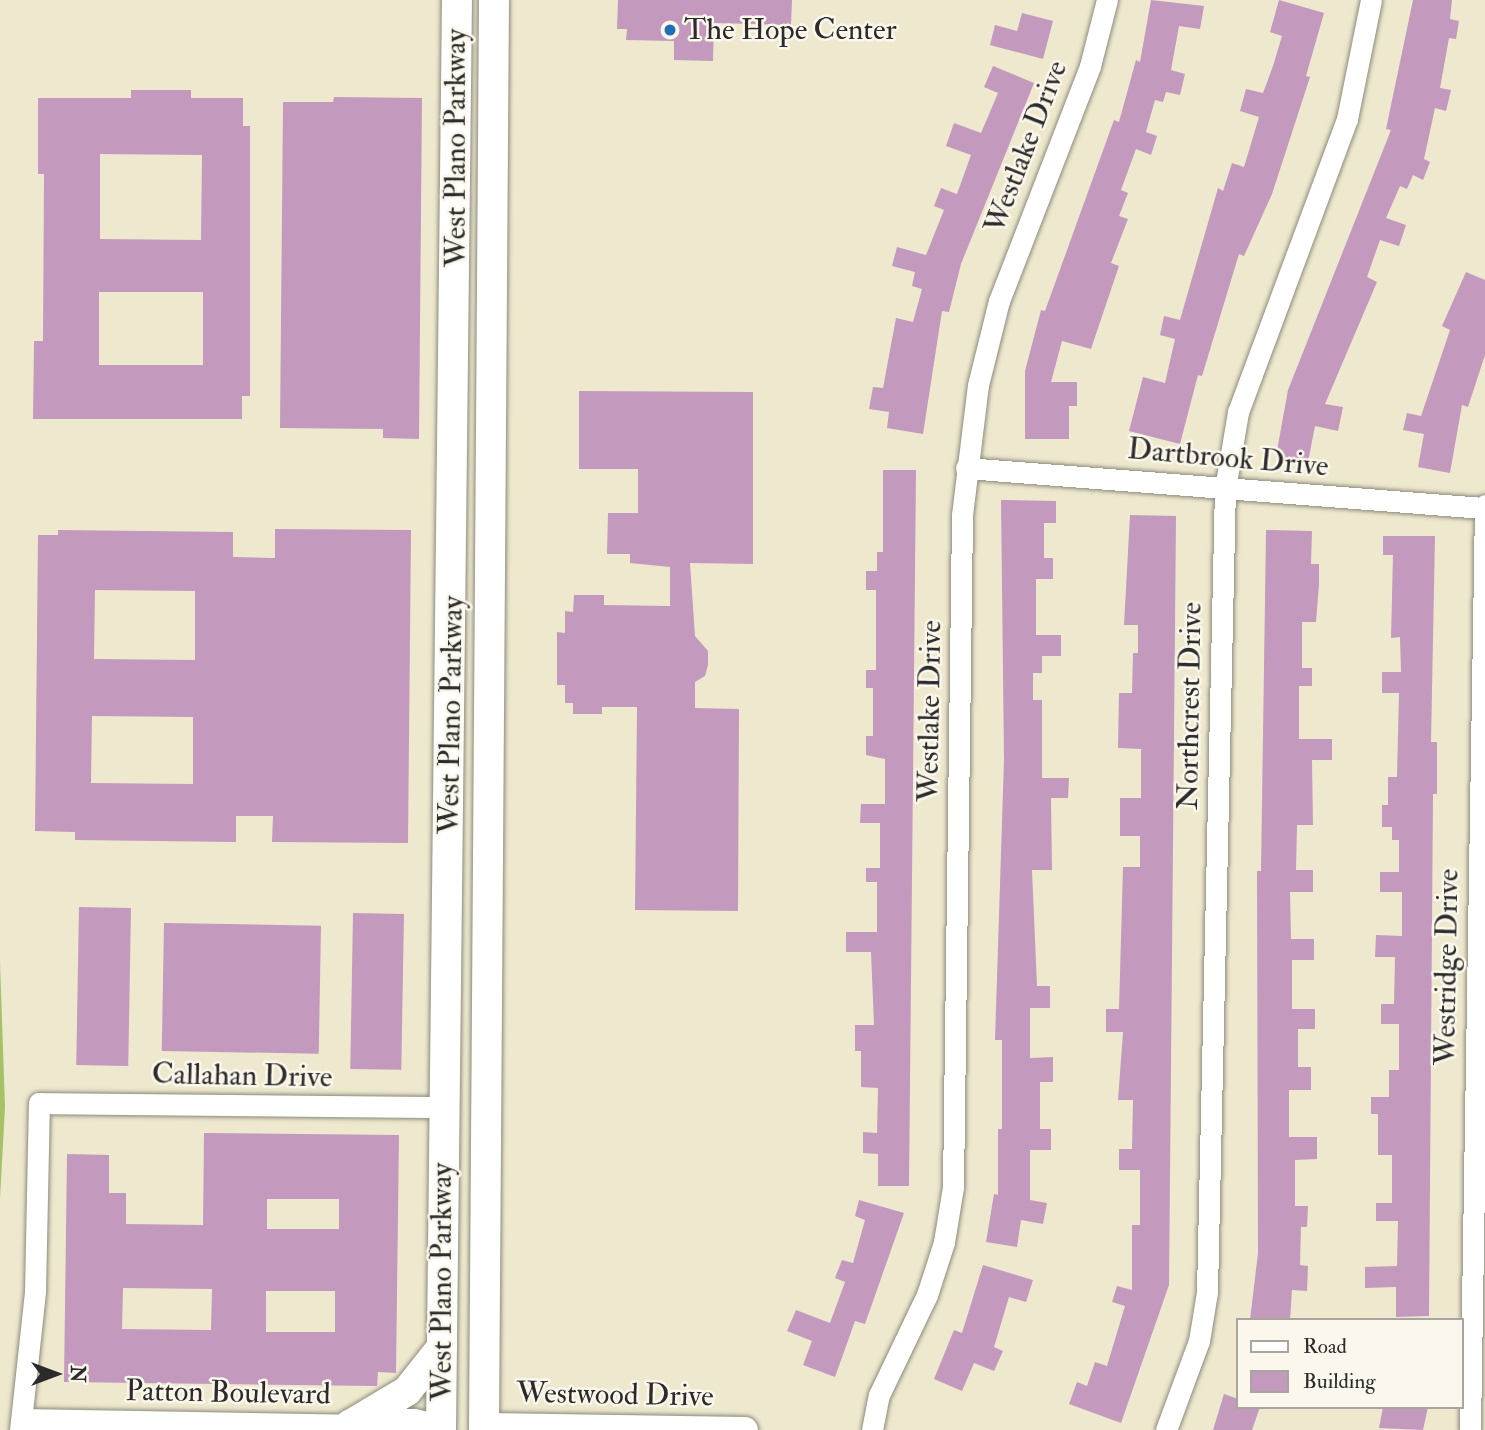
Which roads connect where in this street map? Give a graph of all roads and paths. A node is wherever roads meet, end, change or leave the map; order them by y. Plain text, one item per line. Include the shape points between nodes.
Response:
1 (457, 0) edge
2 (464, 0) edge
3 (494, 0) edge
4 (1107, 0) edge
5 (1371, 0) edge
6 (493, 79) junction
7 (966, 468) junction
8 (1225, 489) junction
9 (1485, 506) edge
10 (490, 589) junction
11 (452, 595) junction
12 (1483, 691) edge
13 (443, 1107) junction
14 (442, 1347) junction
15 (480, 1414) edge
16 (21, 1424) edge
17 (158, 1426) edge
18 (358, 1428) edge
19 (439, 1429) edge
20 (746, 1430) edge
21 (873, 1430) edge
22 (1166, 1430) edge
23 (1470, 1430) edge

1 - 11 main road, West Plano Parkway
2 - 6 main road via 469,51
3 - 6 main road, West Plano Parkway
4 - 7 street, Westlake Drive via 1090,66 999,301 978,385
5 - 8 street, Northcrest Drive via 1346,119 1238,412
6 - 10 main road, West Plano Parkway
7 - 8 street, Dartbrook Drive
7 - 21 street, Westlake Drive via 953,1187 944,1242 927,1295 879,1395
8 - 9 street, Dartbrook Drive
8 - 22 street, Northcrest Drive via 1207,1292 1199,1341
9 - 12 street, Westridge Drive
10 - 11 main road
10 - 15 main road, West Plano Parkway
11 - 13 main road, West Plano Parkway
12 - 23 street, Westridge Drive
13 - 14 main road, West Plano Parkway
13 - 16 street, Callahan Drive via 39,1102 35,1292
14 - 15 main road
14 - 18 main road via 407,1391
14 - 19 main road, West Plano Parkway
15 - 19 main road
15 - 20 street, Westwood Drive
16 - 17 street, Patton Boulevard
17 - 18 street, Patton Boulevard
18 - 19 street, Patton Boulevard via 373,1419 424,1420

